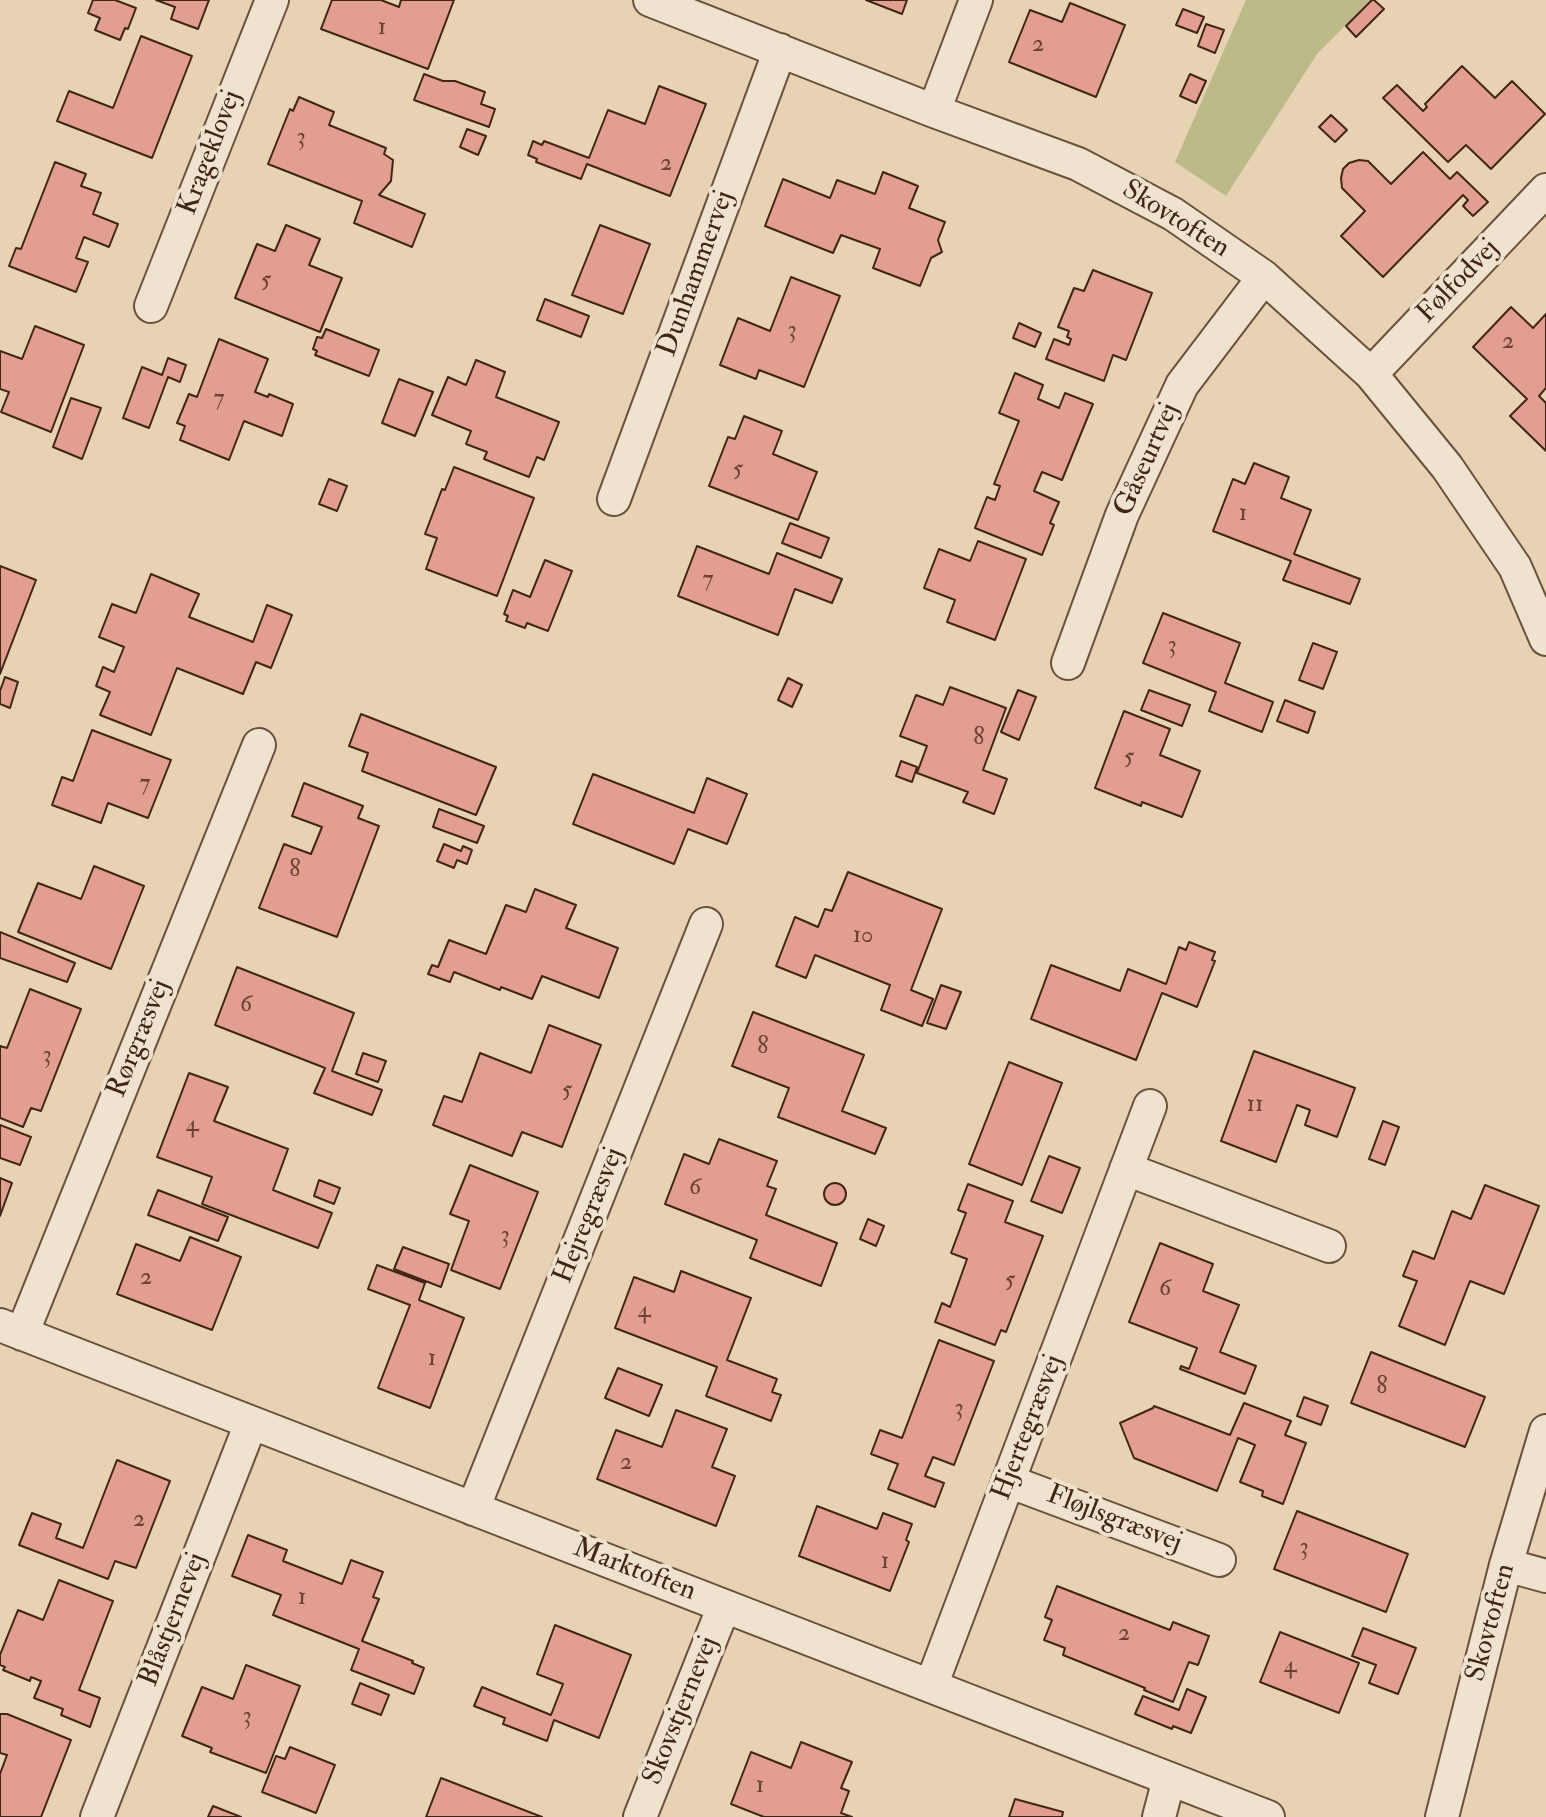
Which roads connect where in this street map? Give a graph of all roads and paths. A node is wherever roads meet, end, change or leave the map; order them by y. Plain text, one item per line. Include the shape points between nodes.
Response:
1 (272, 0) edge
2 (650, 0) edge
3 (976, 0) edge
4 (780, 50) junction
5 (934, 111) junction
6 (1546, 190) edge
7 (1264, 277) junction
8 (151, 306) dead end
9 (1371, 374) junction
10 (614, 499) dead end
11 (1546, 639) edge
12 (1068, 663) dead end
13 (259, 745) dead end
14 (706, 924) dead end
15 (1150, 1106) dead end
16 (1126, 1169) junction
17 (1329, 1246) dead end
18 (11, 1329) edge
19 (251, 1423) junction
20 (1546, 1431) edge
21 (1008, 1481) junction
22 (473, 1509) junction
23 (1219, 1560) dead end
24 (1506, 1565) junction
25 (1546, 1576) edge
26 (724, 1606) junction
27 (931, 1686) junction
28 (1169, 1779) junction
29 (97, 1817) edge
30 (640, 1817) edge
31 (1159, 1817) edge
32 (1268, 1817) edge
33 (1442, 1817) edge

1 - 8 street, Krageklovej
2 - 4 street, Skovtoften
3 - 5 street
4 - 5 street, Skovtoften
4 - 10 street, Dunhammervej
5 - 7 street, Skovtoften via 1078,164 1173,214
6 - 9 street, Følfodvej
7 - 9 street, Skovtoften
7 - 12 street, Gåseurtvej via 1182,385 1122,515
9 - 11 street, Skovtoften via 1447,467 1515,567
13 - 18 street, Rørgræsvej
14 - 22 street, Hejregræsvej
15 - 16 street, Hjertegræsvej
16 - 17 street
16 - 21 street, Hjertegræsvej
18 - 19 street, Marktoften
19 - 22 street, Marktoften
19 - 29 street, Blåstjernevej
20 - 24 street, Skovtoften
21 - 23 street, Fløjlsgræsvej
21 - 27 street, Hjertegræsvej
22 - 26 street, Marktoften
24 - 25 street
24 - 33 street, Skovtoften
26 - 27 street, Marktoften
26 - 30 street, Skovstjernevej
27 - 28 street, Marktoften
28 - 31 street
28 - 32 street, Marktoften

